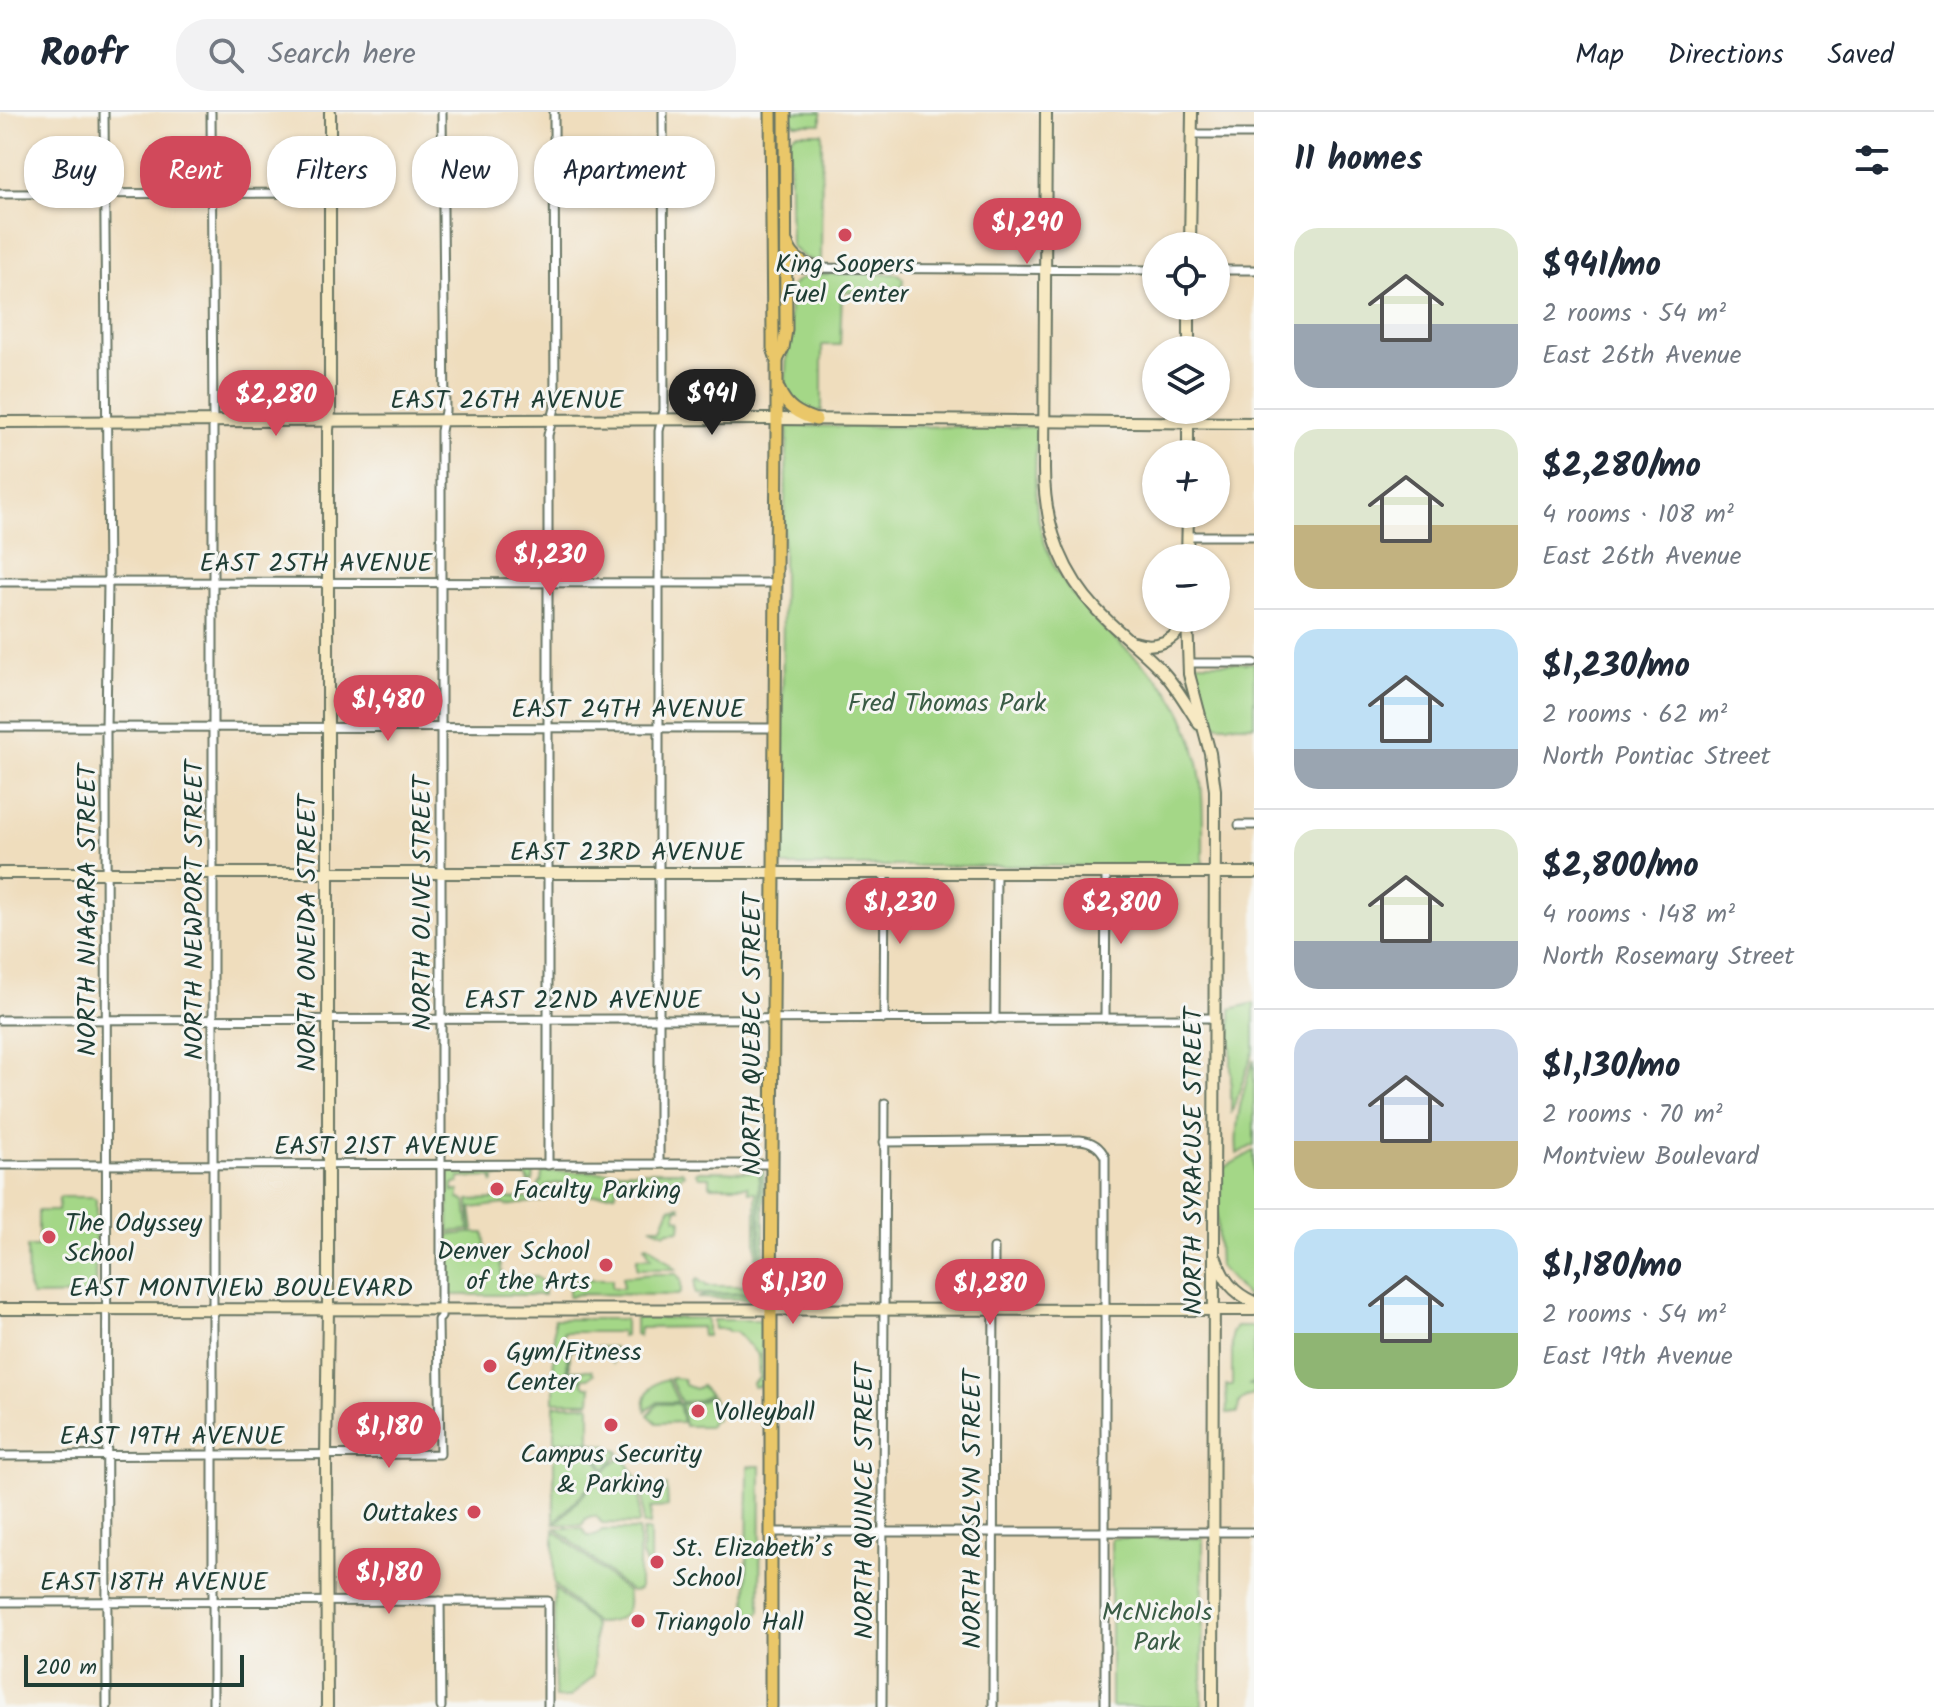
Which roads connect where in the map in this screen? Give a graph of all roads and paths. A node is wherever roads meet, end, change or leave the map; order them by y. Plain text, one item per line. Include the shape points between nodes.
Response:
1 (104, 112) edge
2 (211, 112) edge
3 (330, 112) edge
4 (442, 112) edge
5 (554, 112) edge
6 (663, 112) edge
7 (771, 112) edge
8 (785, 112) edge
9 (1046, 112) edge
10 (1192, 112) edge
11 (1191, 134) junction
12 (1254, 134) edge
13 (105, 136) edge
14 (211, 136) edge
15 (330, 136) edge
16 (0, 194) edge
17 (24, 194) edge
18 (106, 208) edge
19 (211, 208) edge
20 (330, 208) edge
21 (785, 230) junction
22 (1190, 232) edge
23 (772, 248) junction
24 (786, 268) junction
25 (819, 268) junction
26 (1044, 269) junction
27 (1142, 270) edge
28 (1230, 270) edge
29 (1254, 270) edge
30 (777, 360) junction
31 (777, 386) junction
32 (777, 419) junction
33 (661, 420) junction
34 (816, 420) junction
35 (213, 421) junction
36 (329, 421) junction
37 (443, 421) junction
38 (552, 421) junction
39 (1044, 421) junction
40 (0, 422) edge
41 (106, 422) junction
42 (1142, 422) edge
43 (1230, 423) edge
44 (1254, 423) edge
45 (1188, 528) edge
46 (1188, 536) junction
47 (1254, 536) edge
48 (1188, 544) edge
49 (0, 582) edge
50 (108, 582) junction
51 (213, 582) junction
52 (328, 582) junction
53 (441, 582) junction
54 (547, 582) junction
55 (659, 583) junction
56 (775, 583) junction
57 (1178, 632) edge
58 (1187, 632) edge
59 (1128, 640) junction
60 (1188, 663) junction
61 (1254, 663) edge
62 (0, 727) edge
63 (106, 728) junction
64 (213, 728) junction
65 (328, 728) junction
66 (441, 728) junction
67 (548, 728) junction
68 (659, 728) junction
69 (775, 728) junction
70 (1206, 735) junction
71 (1239, 825) dead end
72 (1254, 825) edge
73 (0, 873) edge
74 (106, 873) junction
75 (213, 873) junction
76 (328, 873) junction
77 (441, 873) junction
78 (548, 873) junction
79 (659, 873) junction
80 (773, 873) junction
81 (885, 873) junction
82 (996, 873) junction
83 (1106, 873) junction
84 (1215, 873) junction
85 (1254, 873) edge
86 (1105, 1018) junction
87 (1215, 1018) junction
88 (659, 1019) junction
89 (773, 1019) junction
90 (884, 1019) junction
91 (995, 1019) junction
92 (0, 1020) edge
93 (107, 1020) junction
94 (213, 1020) junction
95 (328, 1020) junction
96 (441, 1020) junction
97 (548, 1020) junction
98 (885, 1103) dead end
99 (884, 1142) junction
100 (659, 1164) junction
101 (772, 1164) junction
102 (0, 1165) edge
103 (106, 1165) junction
104 (214, 1165) junction
105 (328, 1165) junction
106 (441, 1165) junction
107 (548, 1165) junction
108 (994, 1248) dead end
109 (1214, 1252) junction
110 (1254, 1302) edge
111 (213, 1308) junction
112 (0, 1309) edge
113 (106, 1309) junction
114 (328, 1309) junction
115 (441, 1309) junction
116 (771, 1309) junction
117 (884, 1310) junction
118 (994, 1310) junction
119 (1105, 1310) junction
120 (1213, 1310) junction
121 (1254, 1310) edge
122 (440, 1454) joint
123 (326, 1455) junction
124 (0, 1456) edge
125 (107, 1456) junction
126 (213, 1456) junction
127 (771, 1532) junction
128 (883, 1532) junction
129 (993, 1532) junction
130 (1106, 1532) junction
131 (1214, 1532) junction
132 (1254, 1532) edge
133 (214, 1601) junction
134 (326, 1601) junction
135 (440, 1601) junction
136 (0, 1602) edge
137 (107, 1602) junction
138 (107, 1707) edge
139 (213, 1707) edge
140 (327, 1707) edge
141 (441, 1707) edge
142 (548, 1707) edge
143 (771, 1707) edge
144 (882, 1707) edge
145 (993, 1707) edge
146 (1105, 1707) edge
147 (1213, 1707) edge

1 - 13 street, NORTH NIAGARA STREET
2 - 14 street, NORTH NEWPORT STREET
3 - 15 street, NORTH ONEIDA STREET
4 - 37 street, NORTH OLIVE STREET
5 - 38 street
6 - 33 street
7 - 23 main road, NORTH QUEBEC STREET
8 - 21 main road, NORTH QUEBEC STREET
9 - 26 street
10 - 11 street
11 - 12 street
11 - 22 street
16 - 17 street
18 - 41 street, NORTH NIAGARA STREET
19 - 35 street, NORTH NEWPORT STREET
20 - 36 street, NORTH ONEIDA STREET
21 - 24 main road, NORTH QUEBEC STREET
21 - 25 main road via 793,255
23 - 24 main road
23 - 30 main road, NORTH QUEBEC STREET
24 - 25 street
24 - 30 main road, NORTH QUEBEC STREET via 785,337
25 - 26 street
26 - 27 street
26 - 39 street
28 - 29 street
30 - 31 main road, NORTH QUEBEC STREET
31 - 32 main road, NORTH QUEBEC STREET
31 - 34 main road via 792,409
32 - 33 street, EAST 26TH AVENUE
32 - 34 street, EAST 26TH AVENUE
32 - 56 main road, NORTH QUEBEC STREET
33 - 38 street, EAST 26TH AVENUE
33 - 55 street
34 - 39 street, EAST 26TH AVENUE
35 - 36 street, EAST 26TH AVENUE
35 - 41 street, EAST 26TH AVENUE
35 - 51 street, NORTH NEWPORT STREET
36 - 37 street, EAST 26TH AVENUE
36 - 52 street, NORTH ONEIDA STREET
37 - 38 street, EAST 26TH AVENUE
37 - 53 street, NORTH OLIVE STREET
38 - 54 street
39 - 42 street, EAST 26TH AVENUE
39 - 59 street via 1045,494 1058,550 1086,599
40 - 41 street, EAST 26TH AVENUE
41 - 50 street, NORTH NIAGARA STREET
43 - 44 street, EAST 26TH AVENUE
45 - 46 street
46 - 47 street
46 - 48 street
49 - 50 street, EAST 25TH AVENUE
50 - 51 street, EAST 25TH AVENUE
50 - 63 street, NORTH NIAGARA STREET
51 - 52 street, EAST 25TH AVENUE
51 - 64 street, NORTH NEWPORT STREET
52 - 53 street, EAST 25TH AVENUE
52 - 65 street, NORTH ONEIDA STREET
53 - 54 street, EAST 25TH AVENUE
53 - 66 street, NORTH OLIVE STREET
54 - 55 street, EAST 25TH AVENUE
54 - 67 street
55 - 56 street, EAST 25TH AVENUE
55 - 68 street
56 - 69 main road, NORTH QUEBEC STREET
57 - 59 street via 1165,642 1147,645
58 - 60 street, NORTH SYRACUSE STREET
59 - 70 street via 1163,672
60 - 61 street
60 - 70 street, NORTH SYRACUSE STREET
62 - 63 street, EAST 24TH AVENUE
63 - 64 street, EAST 24TH AVENUE
63 - 74 street, NORTH NIAGARA STREET
64 - 65 street, EAST 24TH AVENUE
64 - 75 street, NORTH NEWPORT STREET
65 - 66 street, EAST 24TH AVENUE
65 - 76 street, NORTH ONEIDA STREET
66 - 67 street, EAST 24TH AVENUE
66 - 77 street, NORTH OLIVE STREET
67 - 68 street, EAST 24TH AVENUE
67 - 78 street
68 - 69 street, EAST 24TH AVENUE
68 - 79 street
69 - 80 main road, NORTH QUEBEC STREET
70 - 84 street, NORTH SYRACUSE STREET via 1214,775
71 - 72 street
73 - 74 street, EAST 23RD AVENUE
74 - 75 street, EAST 23RD AVENUE
74 - 93 street, NORTH NIAGARA STREET
75 - 76 street, EAST 23RD AVENUE
75 - 94 street, NORTH NEWPORT STREET
76 - 77 street, EAST 23RD AVENUE
76 - 95 street, NORTH ONEIDA STREET
77 - 78 street, EAST 23RD AVENUE
77 - 96 street, NORTH OLIVE STREET
78 - 79 street, EAST 23RD AVENUE
78 - 97 street
79 - 80 street, EAST 23RD AVENUE
79 - 88 street
80 - 81 street, EAST 23RD AVENUE
80 - 89 main road, NORTH QUEBEC STREET
81 - 82 street, EAST 23RD AVENUE
81 - 90 street
82 - 83 street, EAST 23RD AVENUE
82 - 91 street
83 - 84 street, EAST 23RD AVENUE
83 - 86 street
84 - 85 street, EAST 23RD AVENUE
84 - 87 street, NORTH SYRACUSE STREET
86 - 87 street, EAST 22ND AVENUE
86 - 91 street, EAST 22ND AVENUE
87 - 109 street, NORTH SYRACUSE STREET
88 - 89 street, EAST 22ND AVENUE
88 - 97 street, EAST 22ND AVENUE
88 - 100 street
89 - 90 street, EAST 22ND AVENUE
89 - 101 main road, NORTH QUEBEC STREET
90 - 91 street, EAST 22ND AVENUE
92 - 93 street, EAST 22ND AVENUE
93 - 94 street, EAST 22ND AVENUE
93 - 103 street, NORTH NIAGARA STREET
94 - 95 street, EAST 22ND AVENUE
94 - 104 street, NORTH NEWPORT STREET
95 - 96 street, EAST 22ND AVENUE
95 - 105 street, NORTH ONEIDA STREET
96 - 97 street, EAST 22ND AVENUE
96 - 106 street, NORTH OLIVE STREET
97 - 107 street
98 - 99 street, NORTH QUINCE STREET
99 - 117 street, NORTH QUINCE STREET
99 - 119 street via 1080,1140 1098,1147 1106,1163
100 - 101 street, EAST 21ST AVENUE
100 - 107 street, EAST 21ST AVENUE
101 - 116 main road, NORTH QUEBEC STREET
102 - 103 street, EAST 21ST AVENUE
103 - 104 street, EAST 21ST AVENUE
103 - 113 street, NORTH NIAGARA STREET
104 - 105 street, EAST 21ST AVENUE
104 - 111 street, NORTH NEWPORT STREET
105 - 106 street, EAST 21ST AVENUE
105 - 114 street, NORTH ONEIDA STREET
106 - 107 street, EAST 21ST AVENUE
106 - 115 street, NORTH OLIVE STREET
108 - 118 street, NORTH ROSLYN STREET
109 - 110 street via 1233,1289
109 - 120 street, NORTH SYRACUSE STREET
111 - 113 street, EAST MONTVIEW BOULEVARD
111 - 114 street, EAST MONTVIEW BOULEVARD
111 - 126 street, NORTH NEWPORT STREET
112 - 113 street, EAST MONTVIEW BOULEVARD
113 - 125 street, NORTH NIAGARA STREET
114 - 115 street, EAST MONTVIEW BOULEVARD
114 - 123 street, NORTH ONEIDA STREET
115 - 116 street, EAST MONTVIEW BOULEVARD
115 - 122 street, NORTH OLIVE STREET
116 - 117 street, EAST MONTVIEW BOULEVARD
116 - 127 main road, NORTH QUEBEC STREET
117 - 118 street, EAST MONTVIEW BOULEVARD
117 - 128 street, NORTH QUINCE STREET
118 - 119 street, EAST MONTVIEW BOULEVARD
118 - 129 street, NORTH ROSLYN STREET
119 - 120 street, EAST MONTVIEW BOULEVARD
119 - 130 street
120 - 121 street
120 - 131 street, NORTH SYRACUSE STREET
122 - 123 street, EAST 19TH AVENUE
123 - 126 street, EAST 19TH AVENUE
123 - 134 street, NORTH ONEIDA STREET
124 - 125 street, EAST 19TH AVENUE
125 - 126 street, EAST 19TH AVENUE
125 - 137 street, NORTH NIAGARA STREET
126 - 133 street, NORTH NEWPORT STREET
127 - 128 street
127 - 143 main road, NORTH QUEBEC STREET
128 - 129 street
128 - 144 street, NORTH QUINCE STREET
129 - 130 street
129 - 145 street, NORTH ROSLYN STREET
130 - 131 street
130 - 146 street
131 - 132 street
131 - 147 street, NORTH SYRACUSE STREET
133 - 134 street, EAST 18TH AVENUE
133 - 137 street, EAST 18TH AVENUE
133 - 139 street, NORTH NEWPORT STREET
134 - 135 street, EAST 18TH AVENUE
134 - 140 street, NORTH ONEIDA STREET
135 - 141 street
135 - 142 street, EAST 18TH AVENUE via 548,1601
136 - 137 street, EAST 18TH AVENUE
137 - 138 street, NORTH NIAGARA STREET

